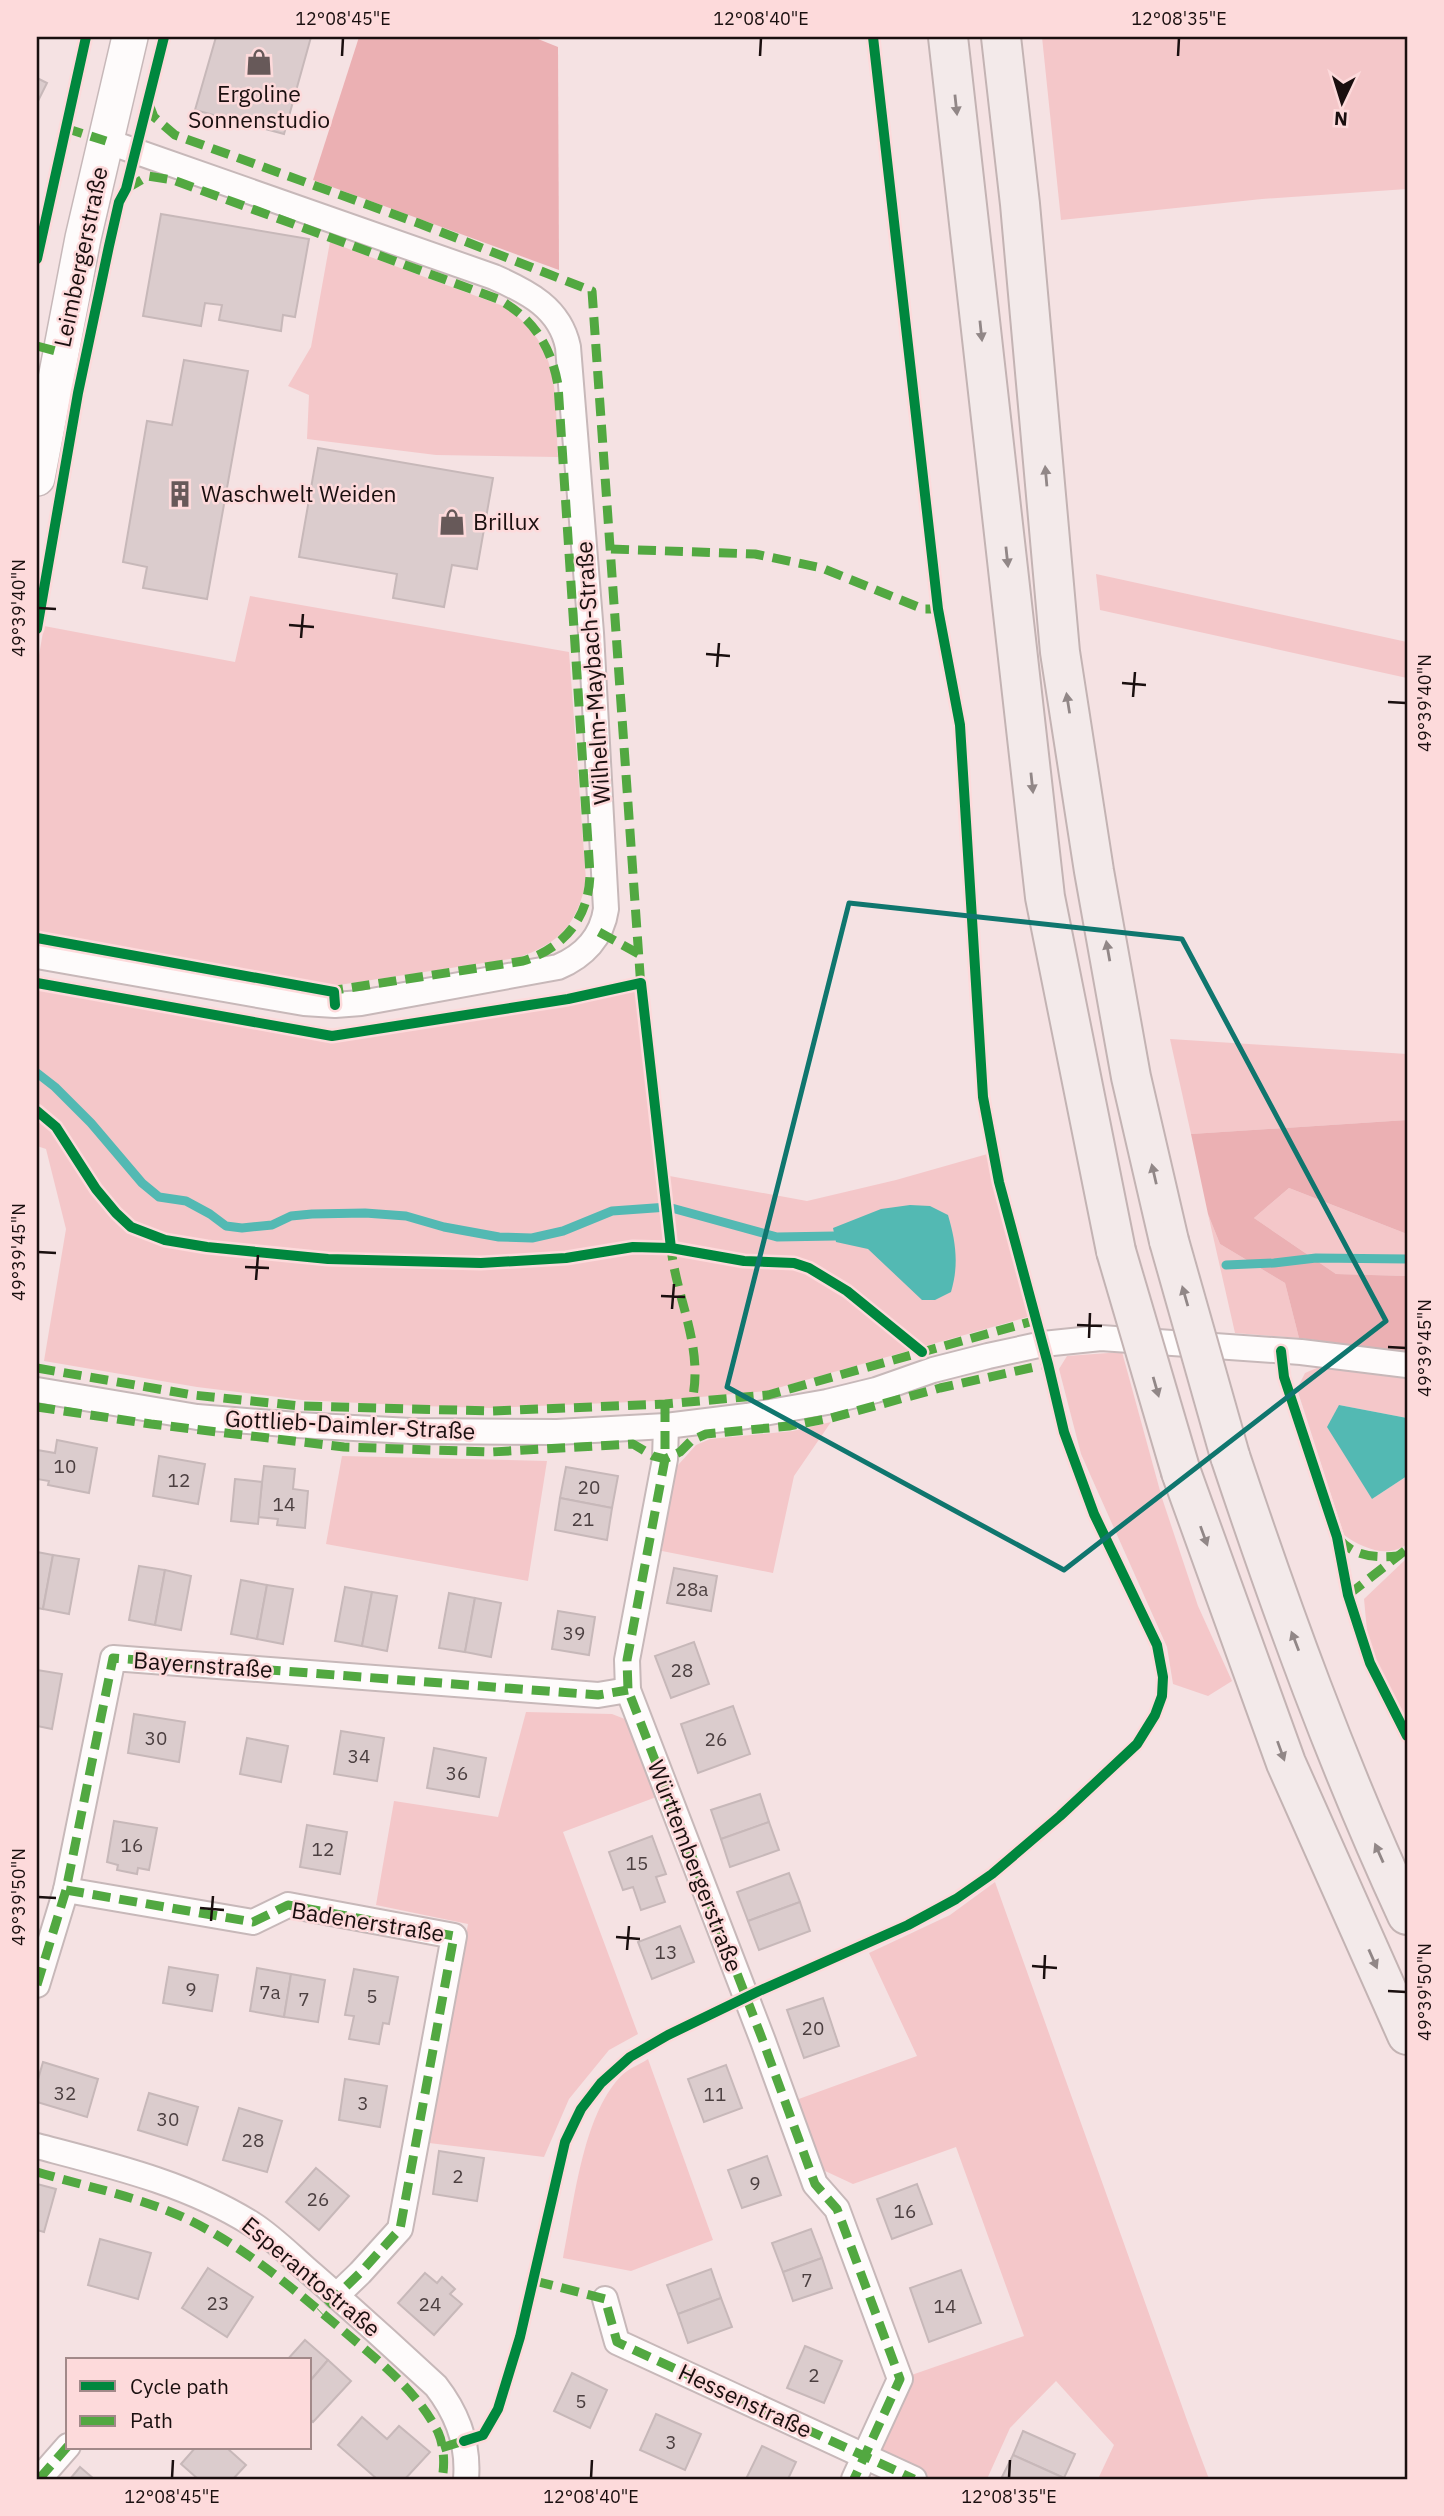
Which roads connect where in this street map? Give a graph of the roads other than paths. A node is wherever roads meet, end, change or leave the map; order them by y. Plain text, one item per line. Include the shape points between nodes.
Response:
1 (130, 37) edge
2 (948, 37) edge
3 (1001, 37) edge
4 (106, 141) junction
5 (37, 478) edge
6 (37, 956) edge
7 (1407, 1365) edge
8 (37, 1390) edge
9 (666, 1426) junction
10 (628, 1690) junction
11 (66, 1890) junction
12 (1407, 1915) edge
13 (37, 1985) edge
14 (1407, 2035) edge
15 (37, 2146) edge
16 (336, 2296) junction
17 (605, 2299) dead end
18 (66, 2448) edge
19 (864, 2456) junction
20 (39, 2479) edge
21 (466, 2479) edge
22 (853, 2479) edge
23 (914, 2479) edge

1 - 4 street, Leimbergerstraße
2 -> 14 highway, bridge via 1045,897 1116,1251 1181,1472 1286,1763
12 -> 3 highway, bridge via 1347,1782 1230,1456 1169,1241 1131,1077 1060,652
4 - 5 street, Leimbergerstraße
4 - 6 street, Wilhelm-Maybach-Straße via 494,277 543,302 558,320 569,361 591,633 606,909 589,947 558,967 361,1003 304,1003
7 - 9 street, Gottlieb-Daimler-Straße via 1101,1338 988,1356 827,1402
8 - 9 street, Gottlieb-Daimler-Straße via 197,1417 346,1429 485,1432
9 - 10 street, Württembergerstraße via 665,1459 627,1660
10 - 11 street, Bayernstraße via 598,1695 113,1658
10 - 19 street, Württembergerstraße via 815,2184 837,2209 900,2379
11 - 13 street, Bayernstraße
11 - 16 street, Badenerstraße via 253,1922 288,1905 454,1936 400,2229
15 - 16 street, Esperantostraße via 134,2173 204,2199 252,2224
16 - 21 street, Esperantostraße via 445,2397 462,2434
17 - 19 street, Hessenstraße via 617,2342
18 - 20 street
19 - 22 street, Württembergerstraße
19 - 23 street, Hessenstraße

